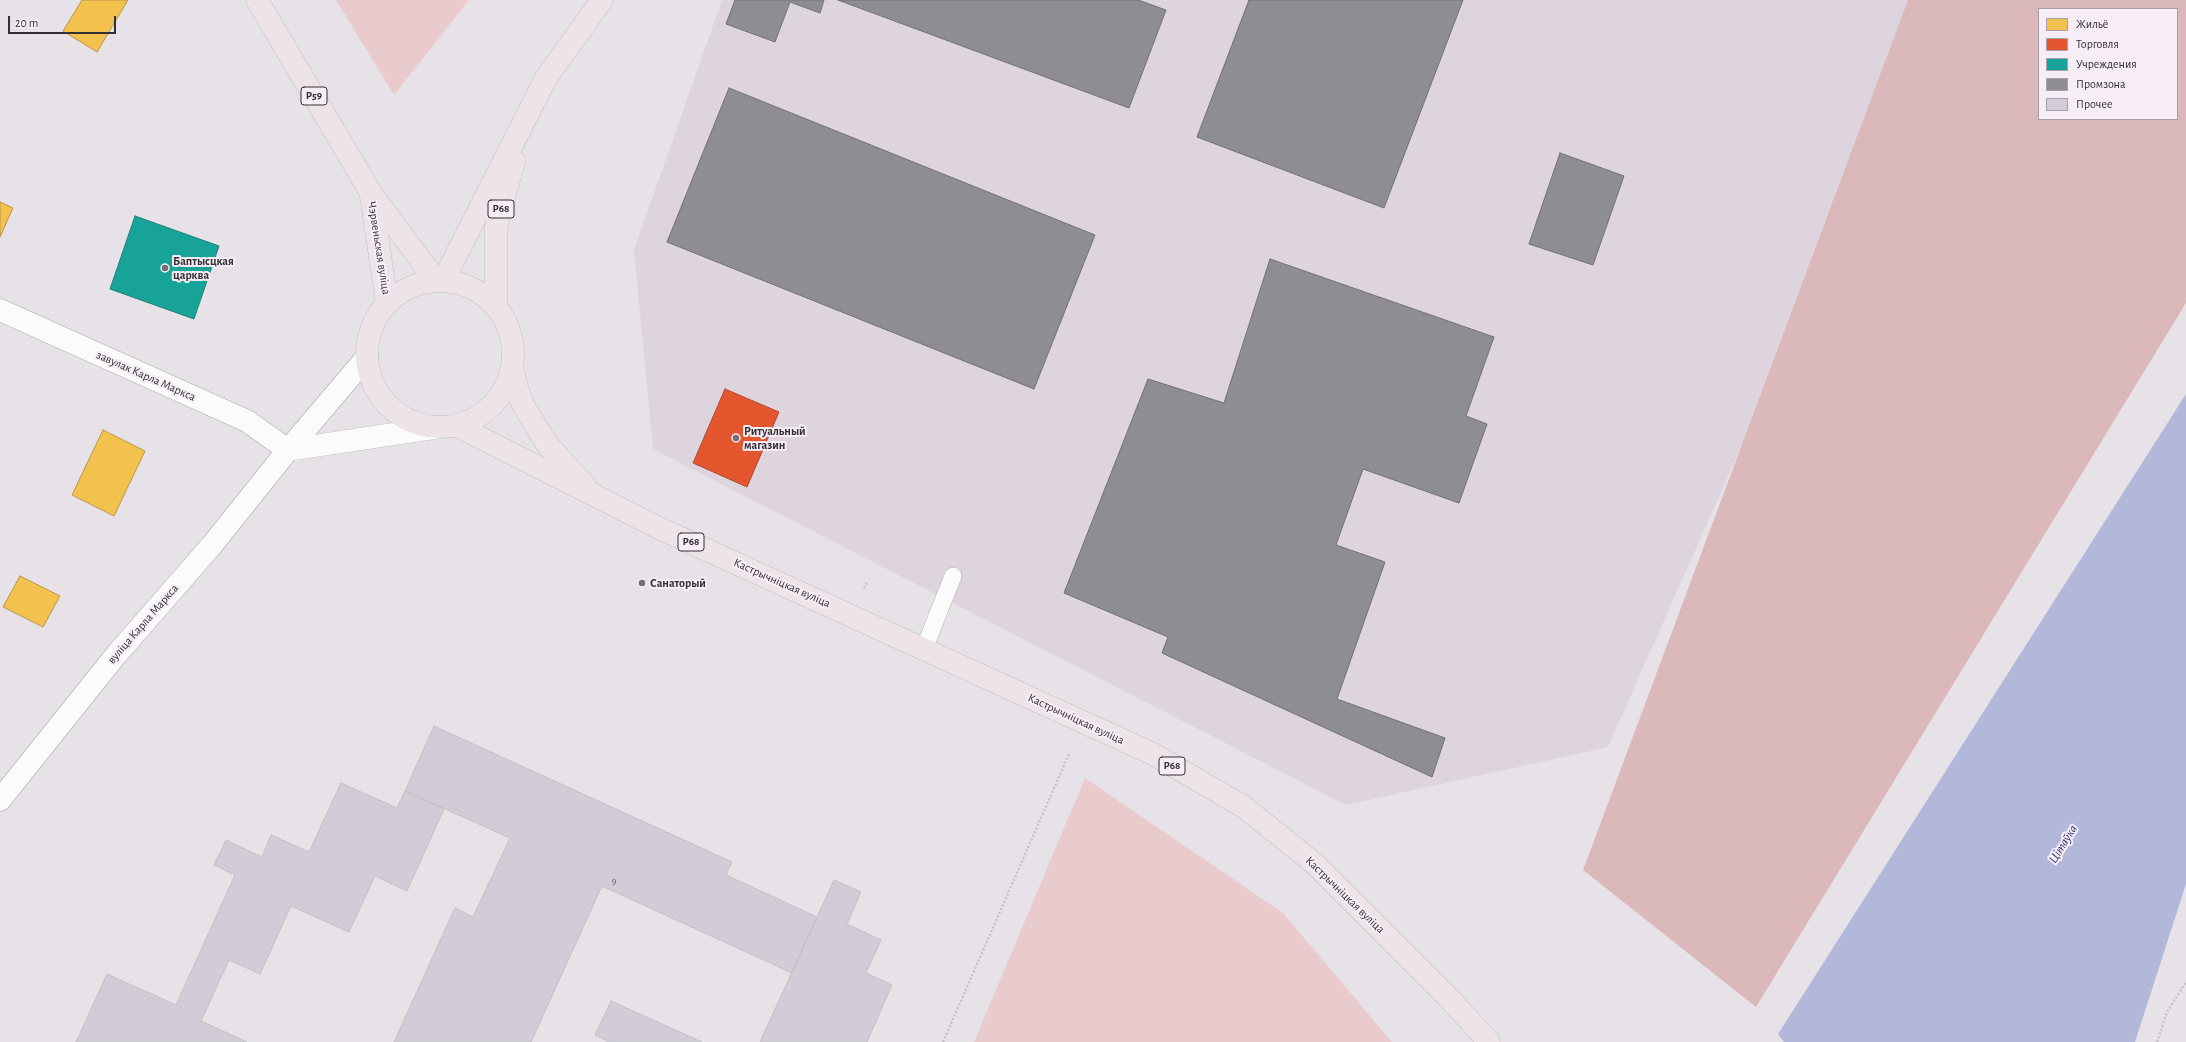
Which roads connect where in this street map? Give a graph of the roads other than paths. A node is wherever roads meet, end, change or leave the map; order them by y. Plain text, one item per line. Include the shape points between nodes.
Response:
1 (257, 0) edge
2 (602, 0) edge
3 (526, 116) junction
4 (371, 193) junction
5 (440, 281) junction
6 (387, 303) junction
7 (496, 305) junction
8 (0, 310) edge
9 (367, 357) junction
10 (512, 368) junction
11 (449, 427) junction
12 (288, 450) junction
13 (595, 496) junction
14 (953, 576) dead end
15 (924, 649) junction
16 (0, 800) edge
17 (1489, 1042) edge

1 - 4 main road, Чэрвеньская вуліца / Р59
2 - 3 main road, Р68 via 546,78
3 - 5 main road, Р68
3 - 7 main road, Р68 via 496,227
4 - 5 main road, Чэрвеньская вуліца / Р59
4 - 6 main road, Чэрвеньская вуліца / Р59
5 - 6 main road, Р68 via 418,284
5 - 7 main road, Р68 via 472,288
6 - 9 main road, Р68 via 376,319 369,337
7 - 10 main road, Р68 via 511,335 514,351
8 - 12 street, завулак Карла Маркса via 247,421
9 - 11 main road, Р68 via 378,393 390,407 404,418 422,425
9 - 12 street, вуліца Карла Маркса
10 - 11 main road via 504,390 494,405 480,416
10 - 13 main road, Кастрычніцкая вуліца / Р68 via 523,405 547,444
11 - 12 street
11 - 13 main road, Кастрычніцкая вуліца / Р68
12 - 16 street, вуліца Карла Маркса via 212,545 116,655
13 - 15 main road, Кастрычніцкая вуліца / Р68
14 - 15 lane
15 - 17 main road, Кастрычніцкая вуліца / Р68 via 1153,754 1244,808 1314,863 1448,997

